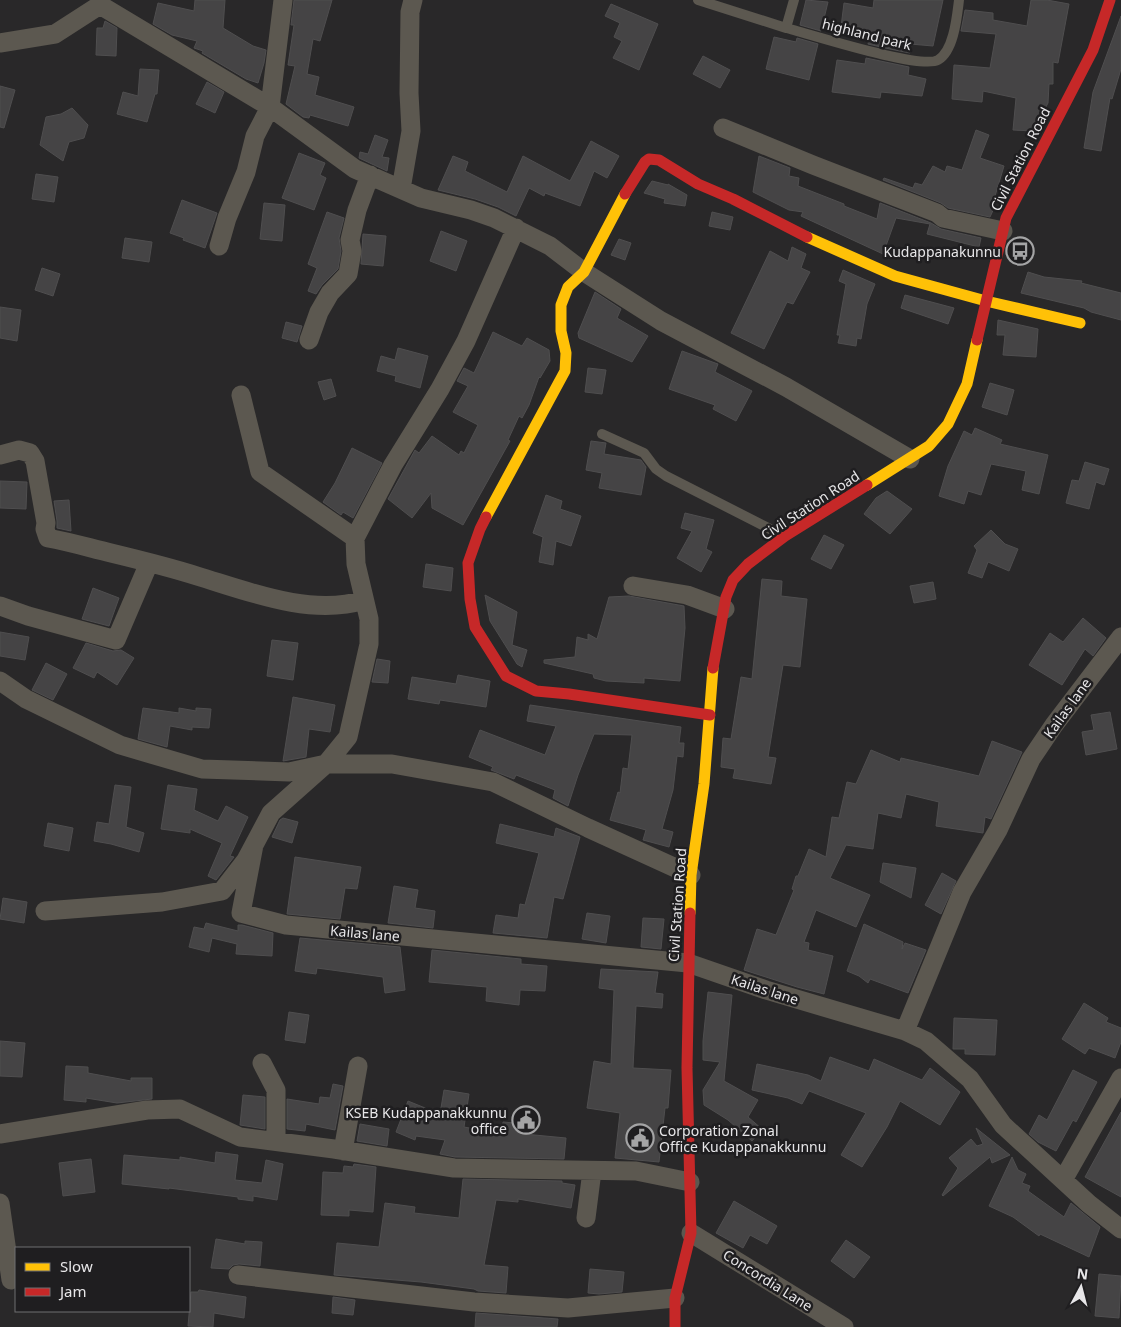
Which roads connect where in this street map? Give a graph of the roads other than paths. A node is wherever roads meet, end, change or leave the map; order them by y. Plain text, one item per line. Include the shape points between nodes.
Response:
1 (283, 0) edge
2 (413, 0) edge
3 (698, 0) edge
4 (794, 0) edge
5 (959, 0) edge
6 (1110, 0) edge
7 (786, 28) junction
8 (0, 43) edge
9 (270, 107) junction
10 (723, 128) dead end
11 (370, 176) junction
12 (401, 189) junction
13 (516, 228) junction
14 (1003, 231) junction
15 (219, 246) dead end
16 (584, 272) junction
17 (986, 301) junction
18 (1080, 323) dead end
19 (310, 340) dead end
20 (241, 395) dead end
21 (602, 434) dead end
22 (0, 455) edge
23 (910, 459) junction
24 (785, 536) junction
25 (355, 538) junction
26 (148, 563) junction
27 (633, 586) dead end
28 (364, 600) junction
29 (0, 606) edge
30 (725, 609) junction
31 (1121, 637) edge
32 (0, 681) edge
33 (710, 715) junction
34 (326, 764) junction
35 (254, 845) junction
36 (691, 875) junction
37 (44, 911) dead end
38 (688, 963) junction
39 (906, 1031) junction
40 (262, 1063) dead end
41 (358, 1066) dead end
42 (1121, 1078) edge
43 (0, 1134) edge
44 (276, 1141) junction
45 (343, 1151) junction
46 (592, 1171) junction
47 (1063, 1180) junction
48 (690, 1182) junction
49 (0, 1203) edge
50 (586, 1218) dead end
51 (1121, 1229) edge
52 (691, 1233) junction
53 (238, 1275) dead end
54 (11, 1280) dead end
55 (675, 1298) junction
56 (676, 1327) edge
57 (844, 1327) edge

1 - 9 street
2 - 12 street via 410,12 411,131
3 - 7 lane, highland park
4 - 7 lane
5 - 7 lane, highland park via 950,45 939,59 928,62 902,59
6 - 14 main road, Civil Station Road via 1093,50 1006,218
8 - 9 street via 55,34 100,5
9 - 11 street via 355,169
9 - 15 street via 255,136 246,172
10 - 14 street via 943,218
11 - 12 street
11 - 19 street via 350,240 352,251 348,274 330,292
12 - 13 street via 421,198 471,210
13 - 16 street via 550,246
13 - 25 street via 466,341 393,465
14 - 17 main road, Civil Station Road
16 - 17 main road via 641,168 652,158 813,240 895,276
16 - 23 street via 661,321 786,387
16 - 33 main road via 568,287 561,305 561,331 566,353 564,371 480,529 468,563 475,627 506,676 536,691
17 - 18 main road
17 - 23 main road, Civil Station Road via 967,384 948,424 929,446
20 - 25 street via 260,472
21 - 24 lane via 644,453 666,476
22 - 26 street via 19,450 30,453 35,460 48,538
23 - 24 main road, Civil Station Road
24 - 30 main road, Civil Station Road via 748,564 733,580
25 - 28 street via 356,564
26 - 28 street via 300,604 348,605
26 - 29 street via 116,640
27 - 30 street via 687,595
28 - 34 street via 370,644 364,671 348,737
30 - 33 main road, Civil Station Road via 712,676
31 - 39 street, Kailas lane via 1031,759 998,830 962,892
32 - 34 street via 26,699 120,745 202,769 289,772
33 - 36 main road, Civil Station Road
34 - 35 street via 271,813
34 - 36 street via 392,764 493,782
35 - 37 street via 222,891 162,902
35 - 38 street, Kailas lane via 242,913 286,925
36 - 38 main road, Civil Station Road
38 - 39 street, Kailas lane via 766,990
38 - 48 main road, Civil Station Road
39 - 47 street via 926,1041 970,1079 1003,1125
40 - 44 street via 276,1090
41 - 45 street
42 - 47 street
43 - 44 street via 147,1110 180,1109 240,1137
44 - 45 street
45 - 46 street via 454,1168
46 - 48 street via 636,1171
46 - 50 street
47 - 51 street
48 - 52 main road, Civil Station Road
49 - 54 street
52 - 55 main road, Civil Station Road
52 - 57 street, Concordia Lane
53 - 55 street via 474,1302 568,1308
55 - 56 main road, Civil Station Road

